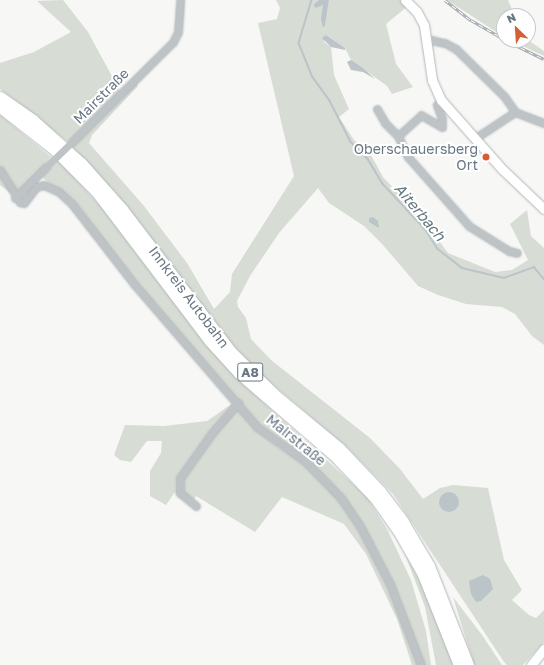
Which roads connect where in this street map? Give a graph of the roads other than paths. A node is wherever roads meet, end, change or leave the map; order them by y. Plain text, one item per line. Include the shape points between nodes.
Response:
1 (180, 0) edge
2 (405, 0) edge
3 (427, 39) junction
4 (0, 97) edge
5 (441, 100) junction
6 (0, 107) edge
7 (377, 109) dead end
8 (515, 112) junction
9 (544, 123) edge
10 (398, 136) junction
11 (474, 138) junction
12 (0, 170) edge
13 (15, 198) junction
14 (544, 209) edge
15 (517, 253) dead end
16 (238, 402) junction
17 (196, 506) dead end
18 (544, 649) edge
19 (421, 665) edge
20 (459, 665) edge
21 (468, 665) edge
22 (531, 665) edge

1 - 13 street, Mairstraße, bridge via 178,32 173,42
2 - 3 main road via 420,16
3 - 5 main road via 432,80
3 - 8 street via 445,43 456,49 507,100
4 - 21 highway, Innkreis Autobahn / A8 via 44,130 80,163 122,209 231,352 276,396 339,448 380,491 404,522 429,566
5 - 10 street via 437,105 442,127 421,115
5 - 11 main road
6 - 20 highway, Innkreis Autobahn / A8 via 55,150 96,191 209,340 239,373 332,454 376,499 398,530 422,572
7 - 10 street via 385,123
8 - 9 street
8 - 11 street
10 - 15 street via 403,150 416,168 469,226 509,251
11 - 14 main road
12 - 13 street
13 - 16 street, Mairstraße via 24,203 40,185 59,192 85,219 134,284 153,303 197,359
16 - 17 street via 180,478 180,493
16 - 19 street, Mairstraße via 258,427 305,461 350,508 390,584
18 - 22 main road

